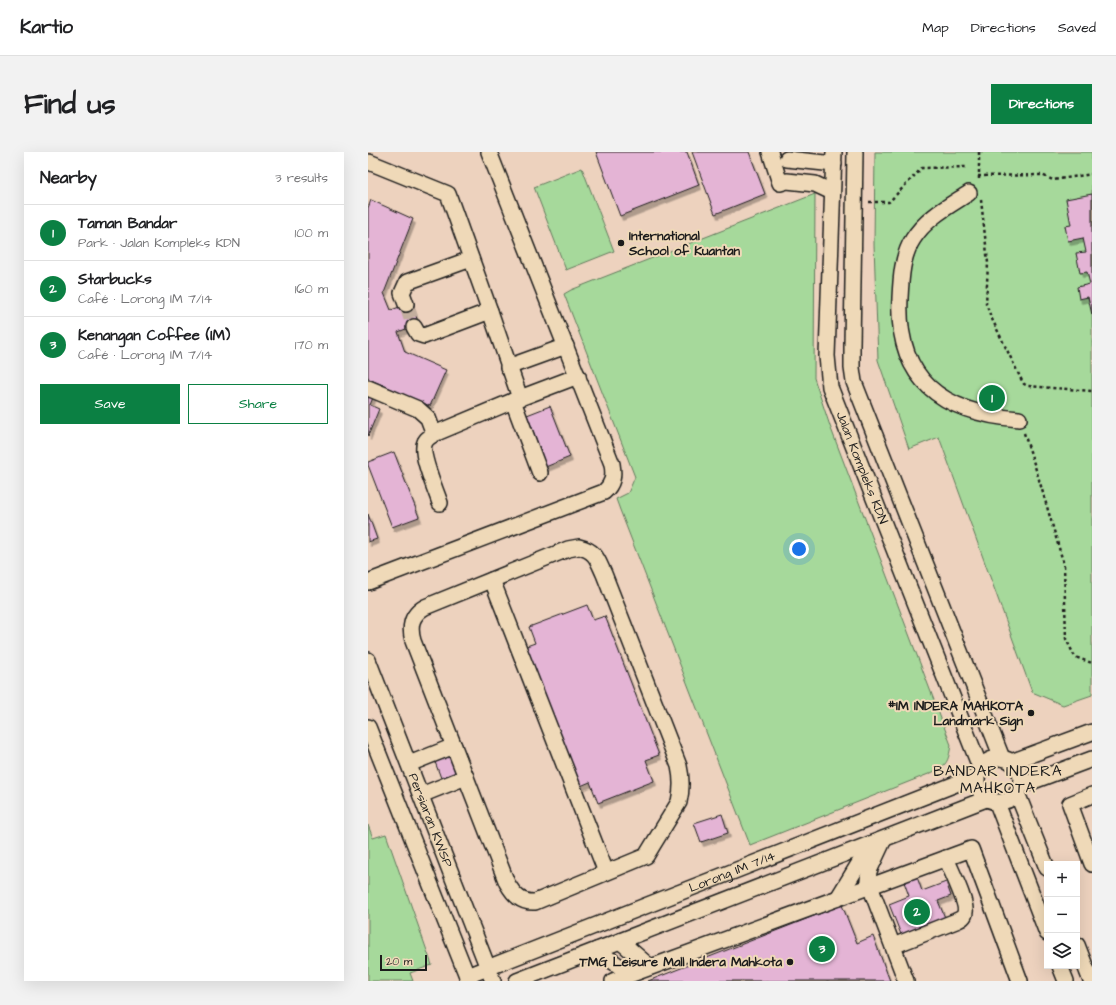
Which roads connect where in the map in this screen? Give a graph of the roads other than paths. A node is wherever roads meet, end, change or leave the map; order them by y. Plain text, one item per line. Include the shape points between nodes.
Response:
1 (489, 152) edge
2 (770, 152) edge
3 (855, 152) edge
4 (787, 156) edge
5 (834, 158) edge
6 (369, 162) edge
7 (787, 181) junction
8 (832, 192) junction
9 (976, 192) road end
10 (471, 259) junction
11 (406, 304) tunnel mouth
12 (490, 311) junction
13 (414, 327) dead end
14 (566, 346) junction
15 (508, 367) junction
16 (852, 375) junction
17 (578, 376) junction
18 (828, 379) junction
19 (368, 388) edge
20 (516, 400) junction
21 (1019, 419) road end
22 (434, 434) junction
23 (540, 473) dead end
24 (440, 502) dead end
25 (492, 580) junction
26 (368, 582) edge
27 (368, 660) edge
28 (368, 727) edge
29 (1092, 732) edge
30 (454, 746) junction
31 (1092, 759) edge
32 (1006, 760) junction
33 (409, 764) junction
34 (978, 772) junction
35 (466, 777) junction
36 (1019, 789) junction
37 (421, 795) junction
38 (1092, 795) edge
39 (991, 801) junction
40 (878, 842) junction
41 (946, 858) junction
42 (1045, 861) edge
43 (1092, 864) edge
44 (606, 872) junction
45 (870, 887) junction
46 (838, 898) junction
47 (1044, 926) edge
48 (620, 941) junction
49 (892, 946) junction
50 (597, 950) junction
51 (1080, 953) edge
52 (650, 967) junction
53 (1061, 969) edge
54 (490, 974) edge
55 (630, 974) junction
56 (468, 978) edge
57 (517, 981) edge
58 (613, 981) edge
59 (906, 981) edge
60 (1020, 981) edge
61 (1066, 981) edge
62 (1091, 981) edge

1 - 14 street
2 - 7 street via 780,183
3 - 16 street, Jalan Kompleks KDN
4 - 5 street
4 - 7 street
5 - 8 street, Jalan Kompleks KDN
6 - 10 street via 448,194
7 - 8 street via 815,184
8 - 18 street, Jalan Kompleks KDN
9 - 21 street via 935,215 913,239 906,254 900,291 902,338 906,353 916,371 939,396 974,412
10 - 11 street via 407,282 402,293
10 - 12 street
12 - 13 street via 424,336 418,334
12 - 15 street
14 - 15 street
14 - 17 street
15 - 20 street
16 - 18 street
16 - 32 street, Jalan Kompleks KDN
17 - 20 street
17 - 26 street via 612,464 614,474 609,488
18 - 34 street, Jalan Kompleks KDN
19 - 22 street via 418,409 428,418
20 - 22 street
20 - 23 street
22 - 24 street via 425,443 423,455
25 - 30 street via 425,607 418,611 411,624 413,641
25 - 44 street
25 - 44 street via 568,548 579,547 593,552 619,610 679,766 682,786 679,802 646,856
27 - 33 street, Persiaran KWSP
28 - 56 street, Persiaran KWSP
29 - 32 street
30 - 33 street
30 - 35 street
31 - 36 street
32 - 34 street via 990,759
32 - 36 street via 1020,773
33 - 37 street, Persiaran KWSP
34 - 39 street via 977,788
34 - 54 street, Lorong IM 7/14
35 - 37 street
35 - 44 street via 507,883 521,900 535,902
36 - 39 street via 1006,802
36 - 42 street
37 - 54 street, Persiaran KWSP
38 - 43 street via 1070,804
39 - 40 street, Lorong IM 7/14
39 - 47 street
40 - 45 street via 869,870
40 - 46 street
40 - 48 street, Lorong IM 7/14
41 - 45 street
41 - 49 street via 966,913 960,919
41 - 60 street via 970,849
45 - 46 street
45 - 49 street
46 - 52 street
48 - 50 street, Lorong IM 7/14
48 - 52 street
49 - 59 street
50 - 55 street
50 - 57 street, Lorong IM 7/14
51 - 62 street
52 - 55 street
53 - 61 street
54 - 56 street, Lorong IM 7/14
55 - 58 street

